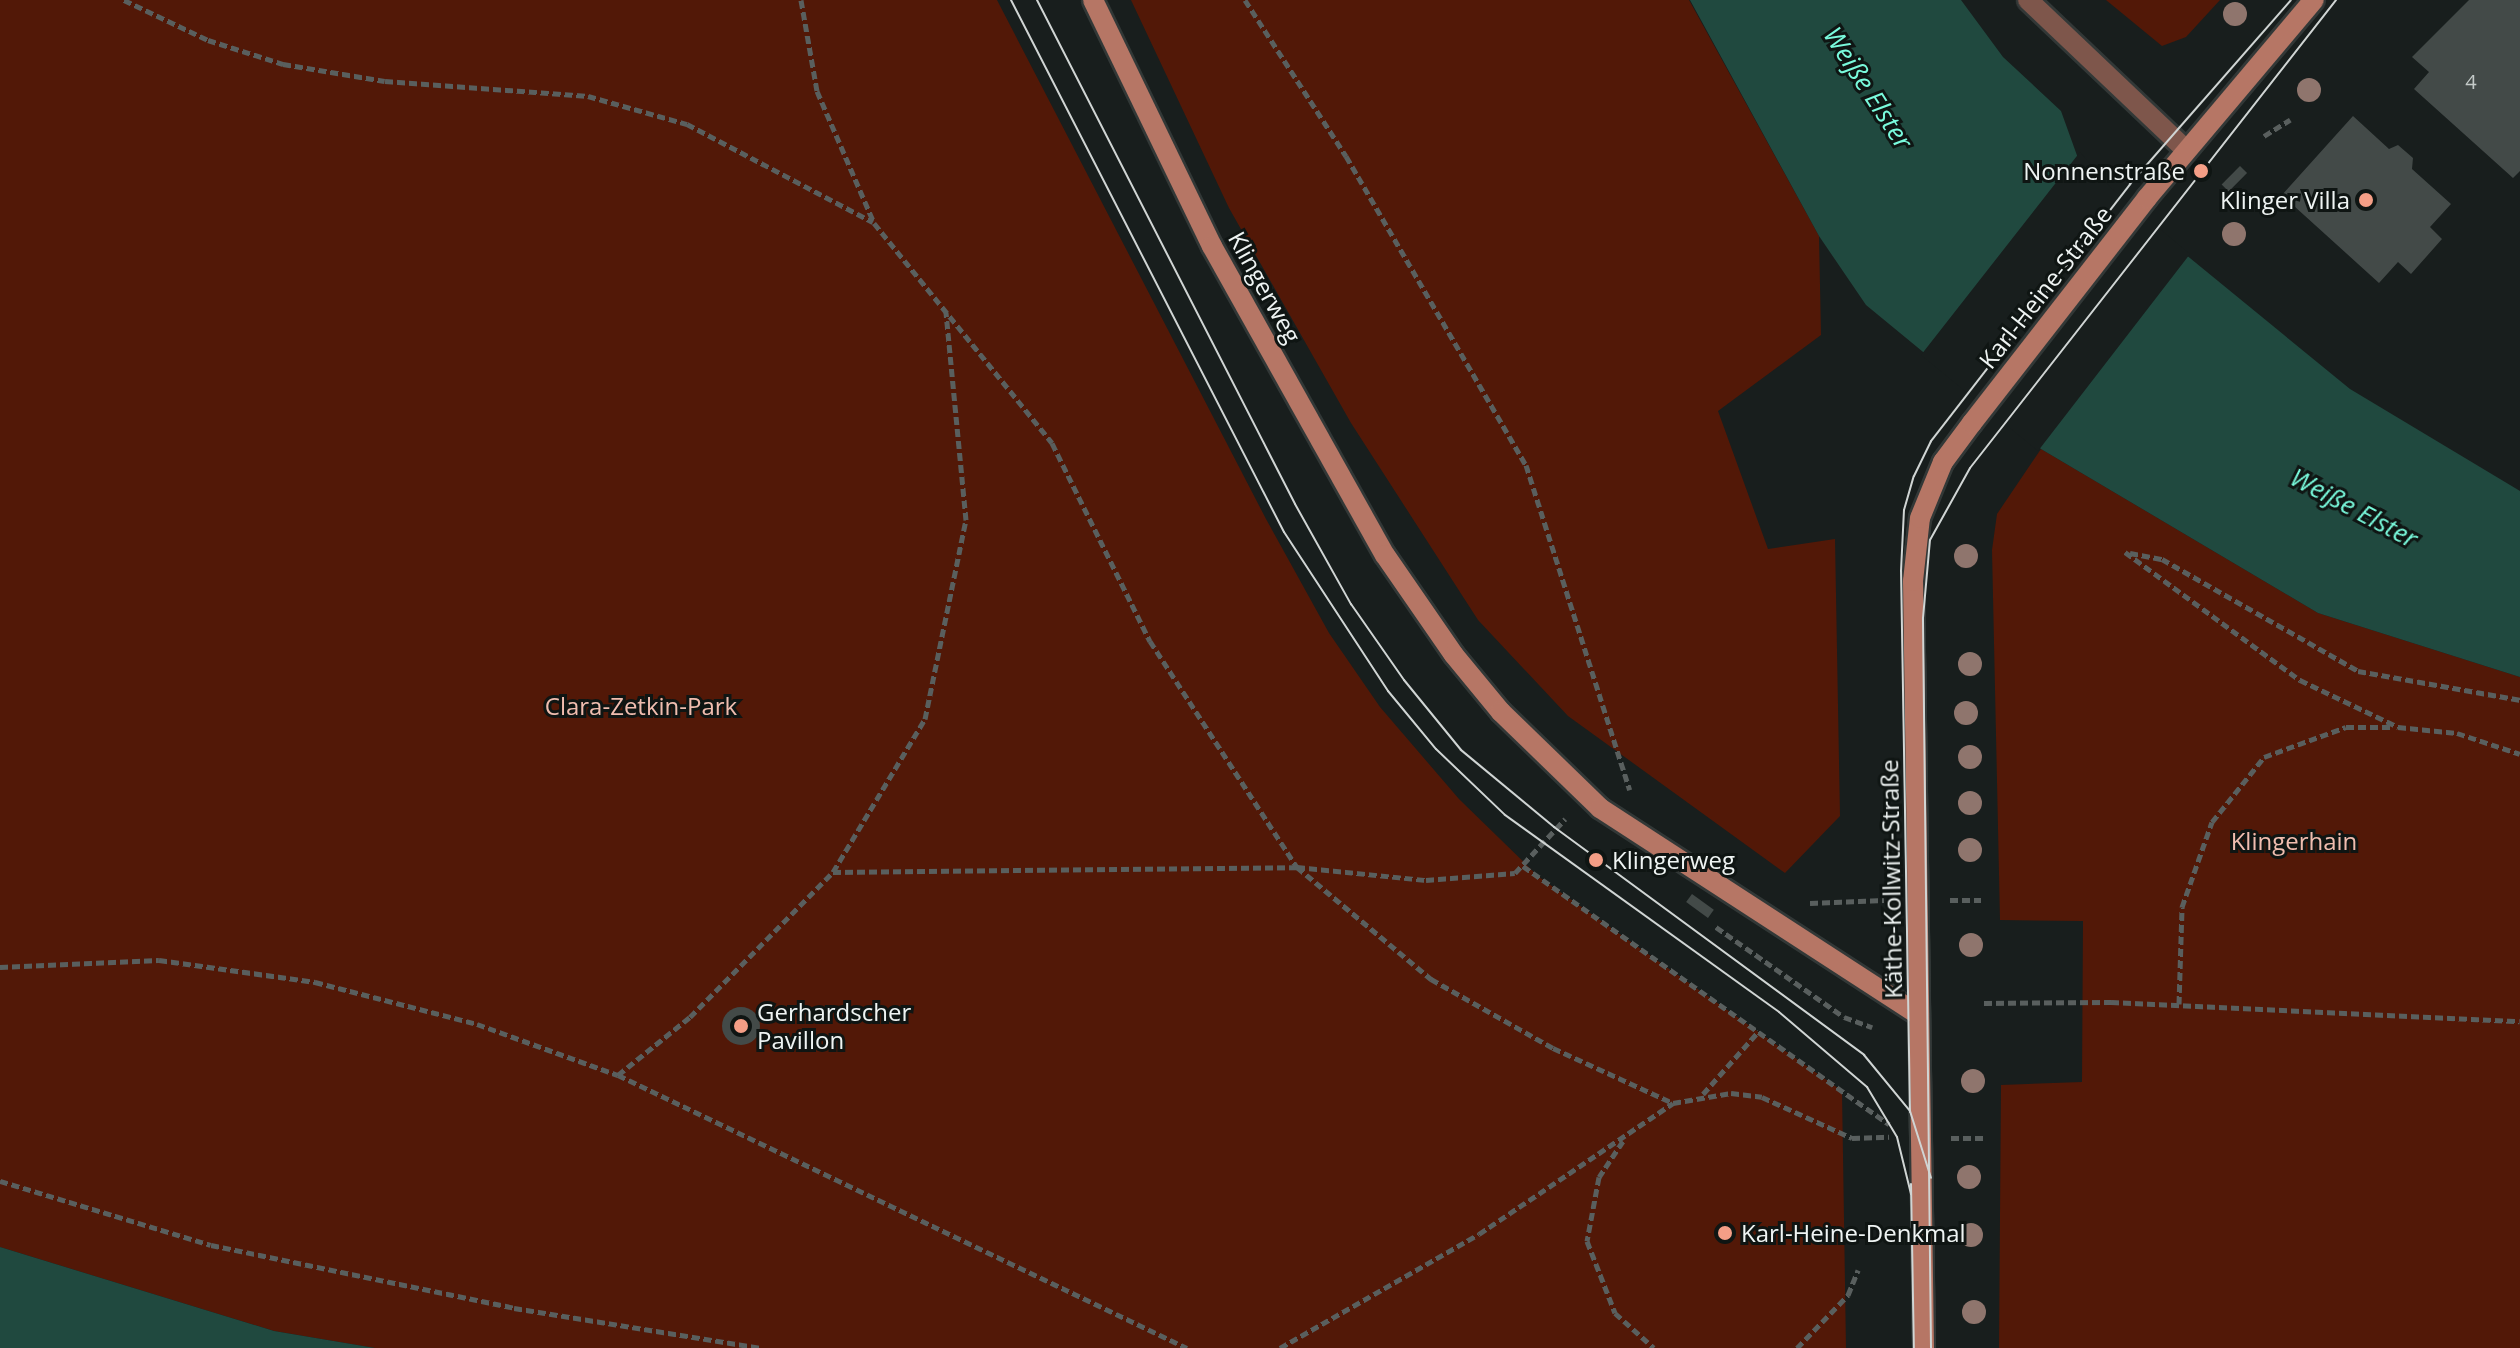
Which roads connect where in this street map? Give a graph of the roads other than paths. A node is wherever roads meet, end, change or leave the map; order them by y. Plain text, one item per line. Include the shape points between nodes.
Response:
1 (1093, 0) edge
2 (2028, 0) edge
3 (2314, 0) edge
4 (2186, 150) junction
5 (1972, 423) joint
6 (1919, 1015) junction
7 (1924, 1348) edge

1 - 6 main road, Klingerweg via 1212,246 1385,555 1501,712 1600,808 1644,841
2 - 4 street
3 - 4 main road, Karl-Heine-Straße
4 - 5 main road, Karl-Heine-Straße
5 - 6 main road, Käthe-Kollwitz-Straße via 1931,487 1914,551
6 - 7 main road, Käthe-Kollwitz-Straße

